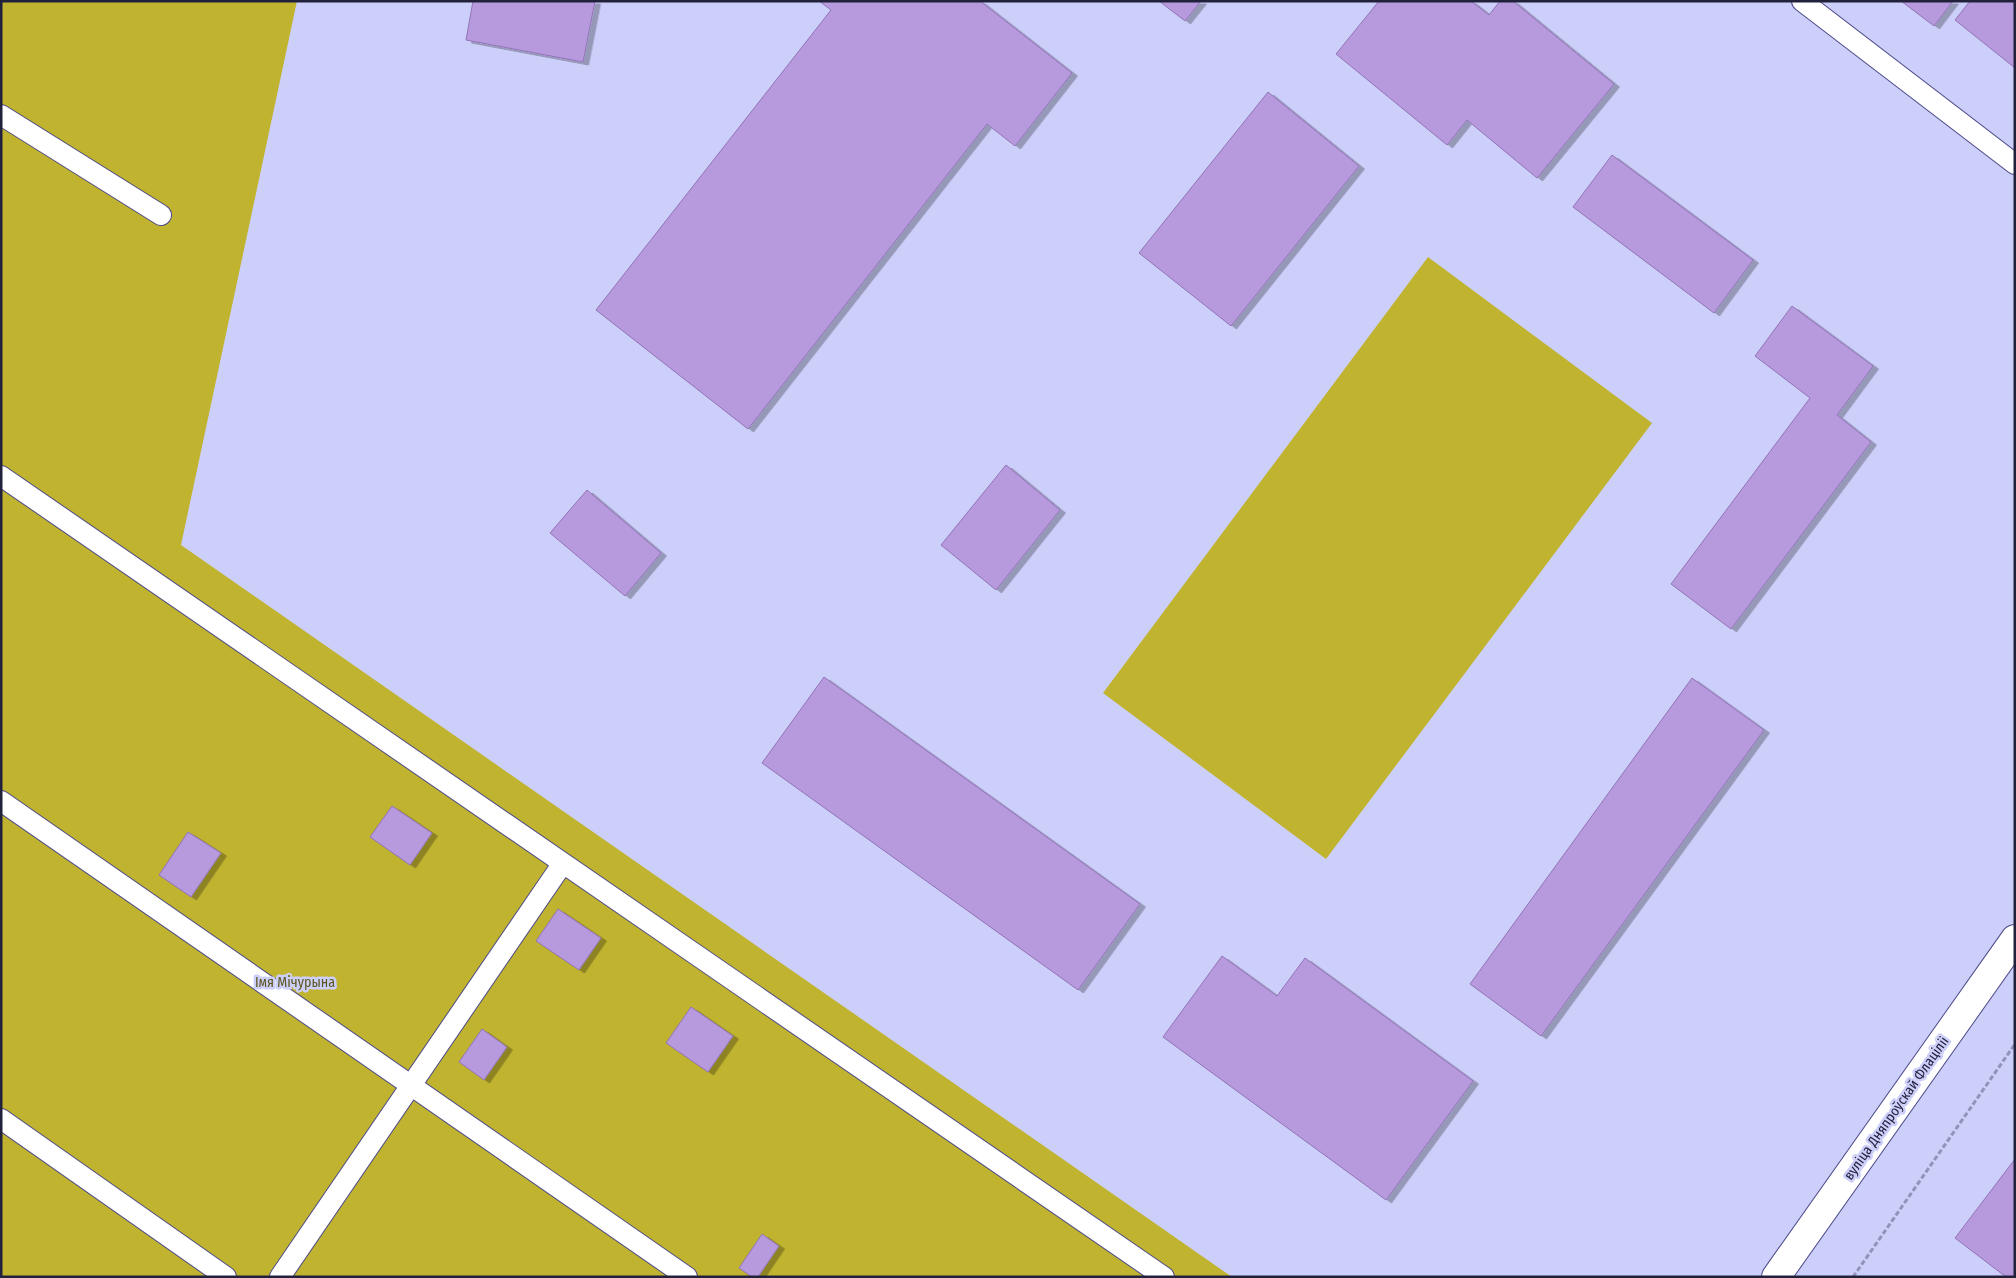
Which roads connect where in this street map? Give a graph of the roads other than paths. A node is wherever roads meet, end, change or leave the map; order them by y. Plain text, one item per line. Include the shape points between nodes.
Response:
1 (1802, 1) edge
2 (1, 115) edge
3 (2015, 164) edge
4 (161, 215) dead end
5 (1, 476) edge
6 (1, 801) edge
7 (563, 863) junction
8 (2015, 939) edge
9 (411, 1085) junction
10 (1, 1120) edge
11 (226, 1277) edge
12 (280, 1277) edge
13 (687, 1277) edge
14 (1164, 1277) edge
15 (1776, 1277) edge

1 - 3 lane
2 - 4 lane
5 - 7 lane
6 - 9 lane
7 - 9 lane
7 - 14 lane
8 - 15 street, вуліца Дняпроўскай Флаціліі
9 - 12 lane
9 - 13 lane
10 - 11 lane

